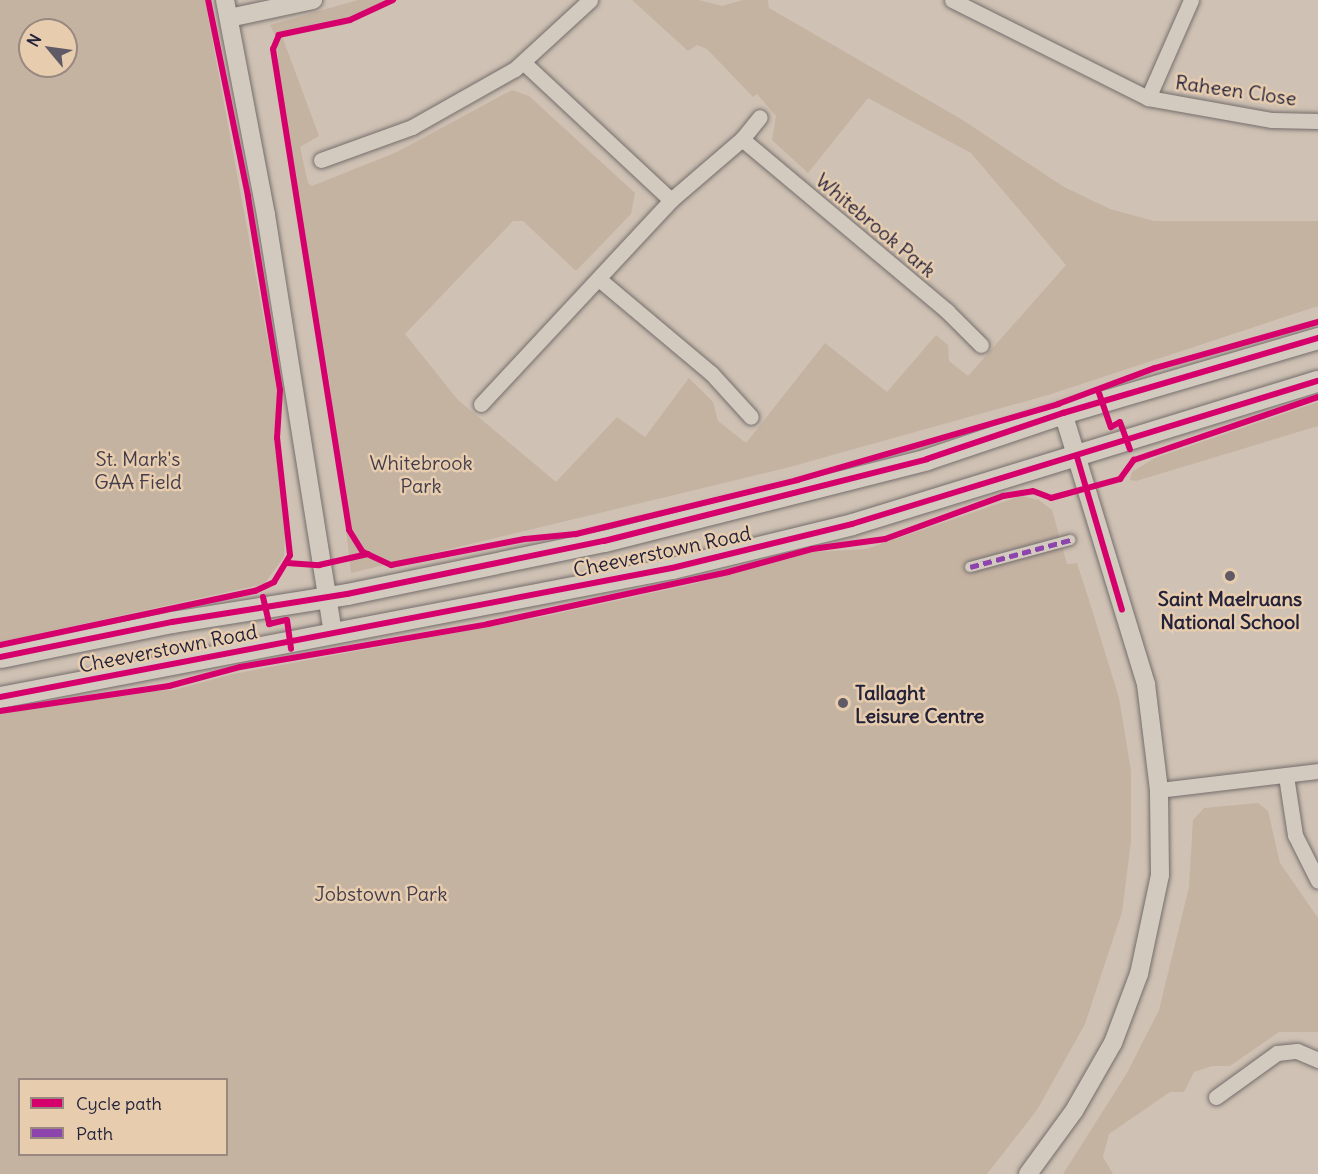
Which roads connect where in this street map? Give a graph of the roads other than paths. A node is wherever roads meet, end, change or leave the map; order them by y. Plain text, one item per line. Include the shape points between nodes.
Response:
1 (225, 0) edge
2 (313, 0) edge
3 (590, 0) edge
4 (952, 0) edge
5 (987, 0) edge
6 (1191, 0) edge
7 (980, 15) junction
8 (229, 18) junction
9 (524, 63) junction
10 (1148, 98) junction
11 (760, 117) dead end
12 (1318, 121) edge
13 (742, 139) junction
14 (321, 160) dead end
15 (671, 200) junction
16 (600, 280) junction
17 (1318, 338) edge
18 (981, 345) dead end
19 (1318, 381) edge
20 (481, 404) dead end
21 (1063, 413) junction
22 (751, 417) dead end
23 (1077, 458) junction
24 (1070, 540) dead end
25 (970, 567) dead end
26 (328, 597) junction
27 (333, 633) junction
28 (0, 657) edge
29 (0, 697) edge
30 (1318, 771) edge
31 (1286, 776) junction
32 (1160, 790) junction
33 (1318, 881) edge
34 (1318, 1060) edge
35 (1216, 1097) dead end
36 (1028, 1174) edge

1 - 8 street
2 - 8 street
3 - 9 street
4 - 7 street, Raheen Close
5 - 7 street
6 - 10 street, Raheen Close
7 - 10 street, Raheen Close
8 - 26 street
9 - 14 street via 412,127
9 - 15 street
10 - 12 street, Raheen Close via 1272,120
11 - 13 street
13 - 15 street
13 - 18 street, Whitebrook Park via 947,311
15 - 16 street
16 - 20 street
16 - 22 street via 711,373
17 - 21 main road, Cheeverstown Road
19 - 23 main road, Cheeverstown Road
21 - 23 street
21 - 26 main road, Cheeverstown Road via 927,459 792,494 604,540
23 - 27 main road, Cheeverstown Road via 852,524 672,568
23 - 32 street via 1146,684
24 - 25 street
26 - 27 street
26 - 28 main road, Cheeverstown Road via 172,622
27 - 29 main road, Cheeverstown Road
30 - 31 street
31 - 32 street
31 - 33 street via 1295,835
32 - 36 street via 1160,875 1139,974 1113,1043 1074,1111
34 - 35 street via 1297,1051 1277,1053

